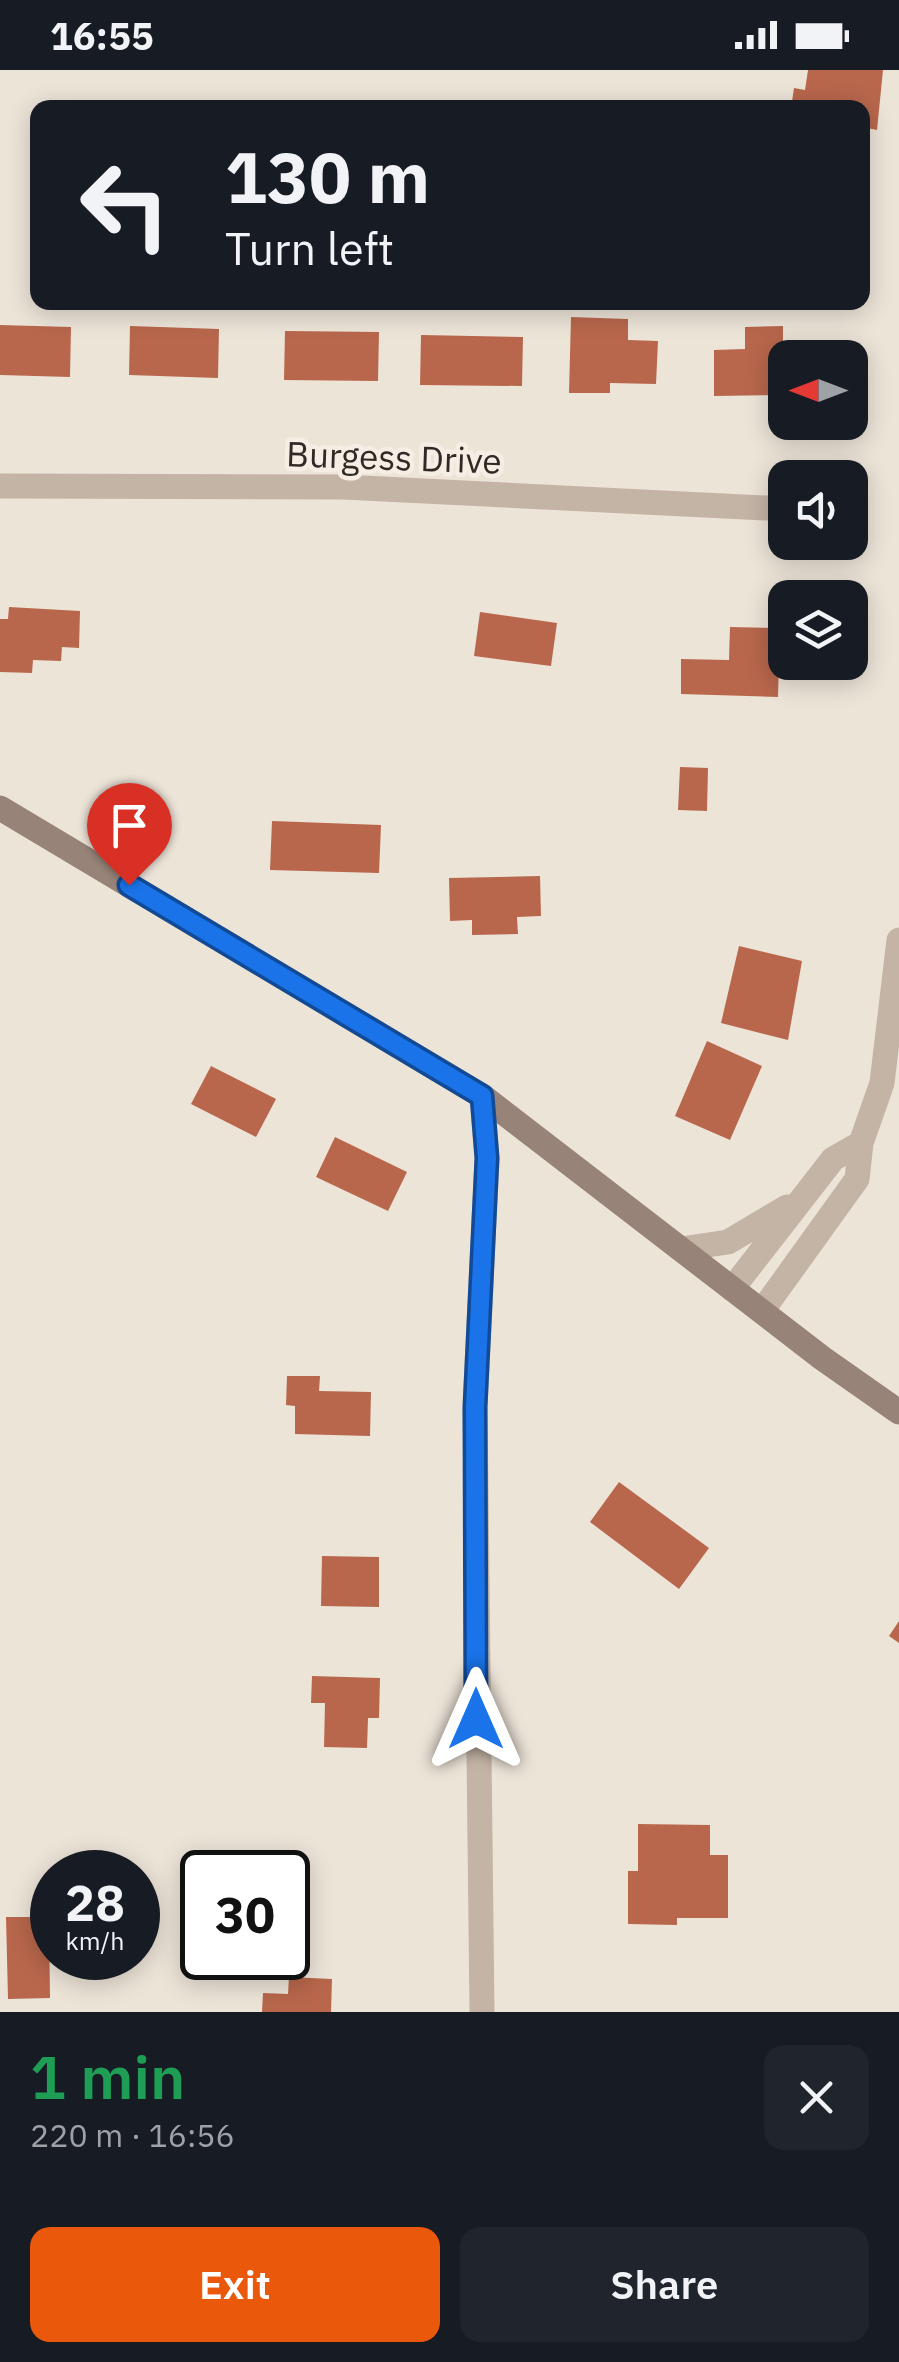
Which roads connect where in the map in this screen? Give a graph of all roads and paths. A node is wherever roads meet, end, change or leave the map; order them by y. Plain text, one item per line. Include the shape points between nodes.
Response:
1 (0, 486) edge
2 (768, 508) edge
3 (0, 808) edge
4 (899, 940) edge
5 (482, 1096) junction
6 (861, 1143) junction
7 (804, 1196) junction
8 (680, 1248) junction
9 (732, 1289) junction
10 (762, 1311) junction
11 (899, 1412) edge
12 (482, 2012) edge

1 - 2 street, Burgess Drive via 343,488
3 - 5 street
4 - 6 street via 882,1083
5 - 8 street
5 - 12 street via 487,1158 475,1407
6 - 7 street via 833,1159
6 - 10 street via 857,1179
7 - 8 street via 728,1242
7 - 9 street
8 - 9 street
9 - 10 street
10 - 11 street

